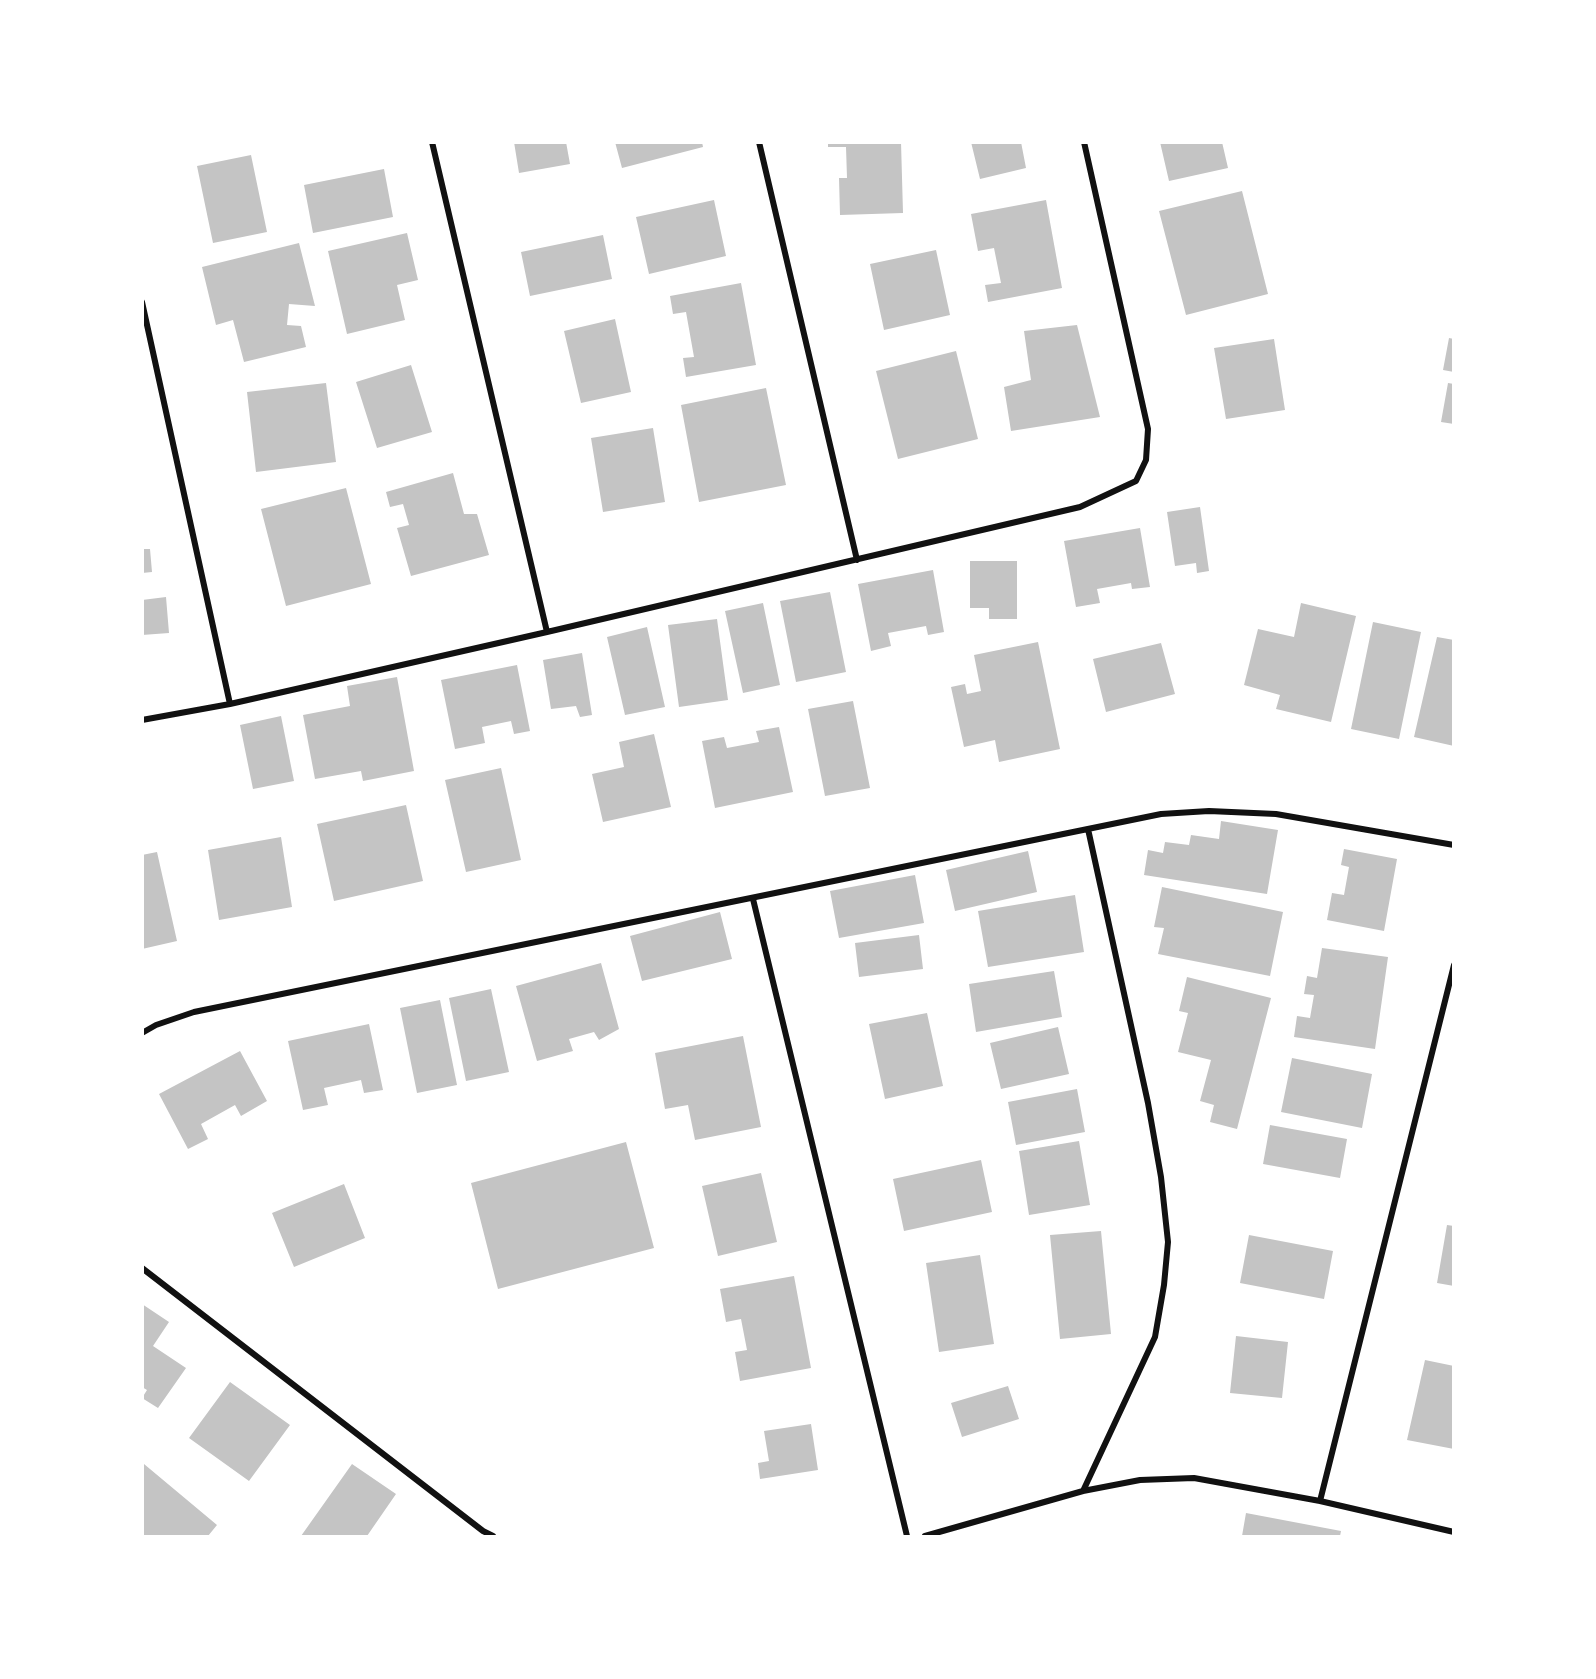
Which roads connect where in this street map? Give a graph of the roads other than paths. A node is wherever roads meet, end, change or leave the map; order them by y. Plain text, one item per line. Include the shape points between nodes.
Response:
1 (432, 142) edge
2 (759, 142) edge
3 (1084, 142) edge
4 (142, 302) edge
5 (857, 560) junction
6 (547, 632) junction
7 (230, 704) junction
8 (142, 720) edge
9 (1088, 830) junction
10 (1454, 845) edge
11 (753, 898) junction
12 (1454, 965) edge
13 (142, 1033) edge
14 (142, 1268) edge
15 (1083, 1491) junction
16 (1320, 1501) junction
17 (1454, 1532) edge
18 (493, 1536) edge
19 (907, 1536) edge
20 (925, 1536) edge

1 - 6 street
2 - 5 street
3 - 5 street via 1148,429 1146,460 1136,481 1080,507
4 - 7 street
5 - 6 street
6 - 7 street
7 - 8 street
9 - 10 street via 1161,814 1209,810 1276,814
9 - 11 street
9 - 15 street via 1148,1103 1168,1242 1155,1337
11 - 13 street via 194,1012
11 - 19 street
12 - 16 street
14 - 18 street
15 - 16 street via 1140,1480 1194,1478
15 - 20 street
16 - 17 street

